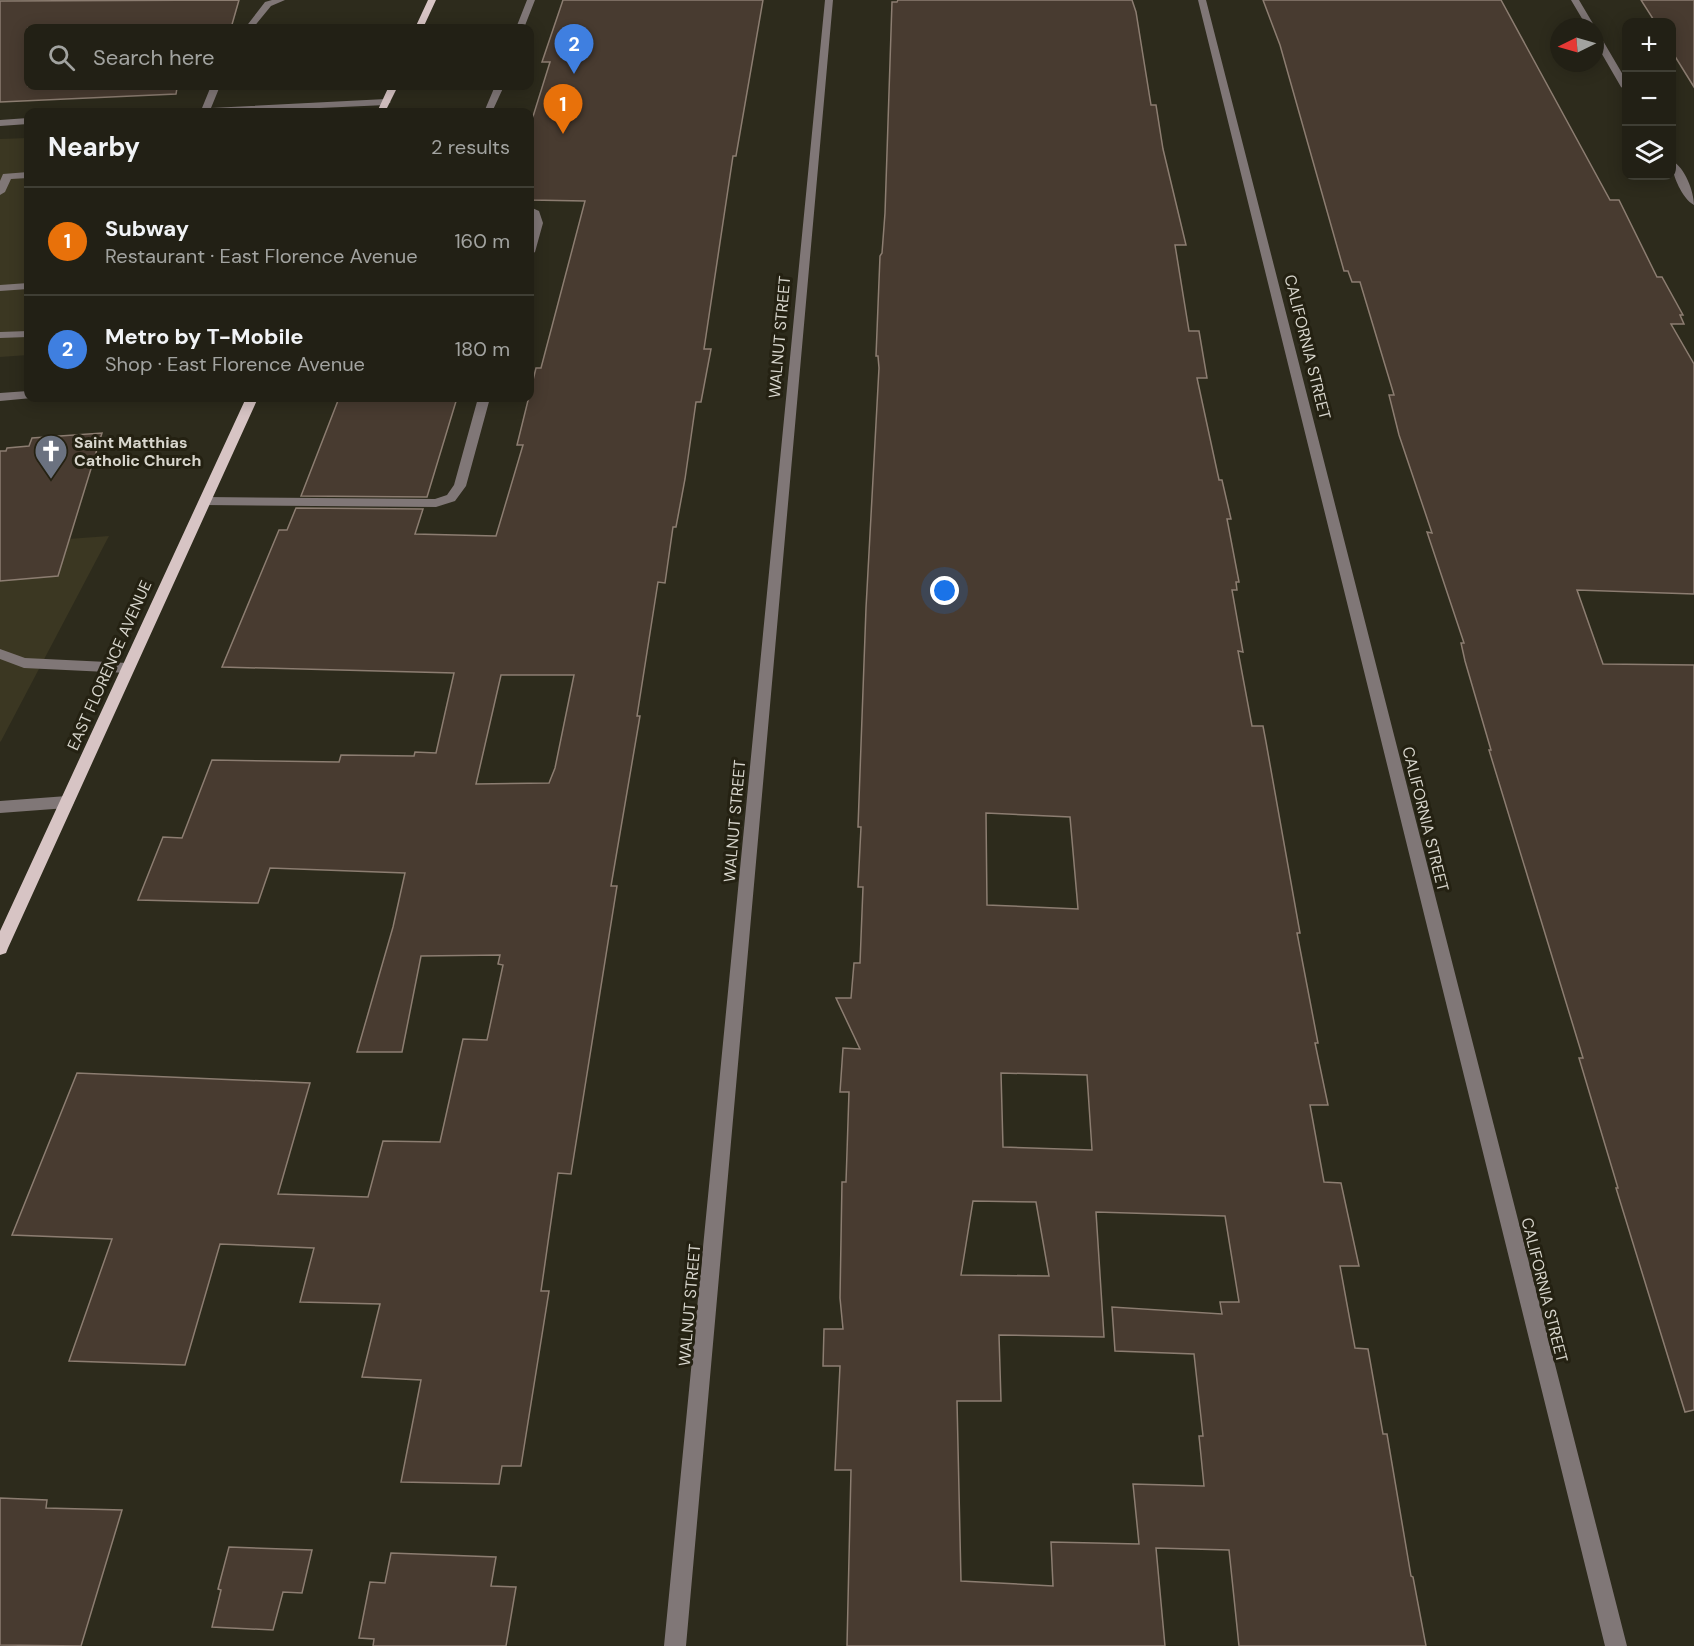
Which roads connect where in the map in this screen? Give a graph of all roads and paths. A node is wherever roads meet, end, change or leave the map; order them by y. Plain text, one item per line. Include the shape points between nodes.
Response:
1 (281, 0) edge
2 (432, 0) edge
3 (531, 0) edge
4 (829, 0) edge
5 (1202, 0) edge
6 (1575, 0) edge
7 (1586, 18) edge
8 (252, 24) edge
9 (421, 24) edge
10 (522, 24) edge
11 (1604, 49) edge
12 (1622, 80) edge
13 (213, 90) edge
14 (391, 90) edge
15 (497, 90) edge
16 (386, 102) junction
17 (206, 108) edge
18 (285, 108) edge
19 (383, 108) edge
20 (490, 108) edge
21 (24, 122) edge
22 (0, 123) edge
23 (1676, 172) edge
24 (24, 175) edge
25 (0, 192) edge
26 (1694, 202) edge
27 (534, 212) edge
28 (534, 238) edge
29 (24, 286) edge
30 (0, 288) edge
31 (24, 334) edge
32 (0, 336) edge
33 (24, 395) edge
34 (0, 398) edge
35 (250, 402) edge
36 (483, 402) edge
37 (205, 501) junction
38 (0, 654) edge
39 (128, 668) junction
40 (67, 802) junction
41 (0, 807) edge
42 (0, 948) edge
43 (675, 1646) edge
44 (1616, 1646) edge

1 - 8 street via 267,4
2 - 9 main road
3 - 10 street
4 - 43 street, WALNUT STREET
5 - 44 street, CALIFORNIA STREET
6 - 7 street
11 - 12 street
13 - 17 street
14 - 16 main road
15 - 20 street
16 - 18 street
16 - 19 main road
21 - 22 street
23 - 26 street
24 - 25 street via 7,176
27 - 28 street via 538,224
29 - 30 street
31 - 32 street
33 - 34 street
35 - 37 main road, EAST FLORENCE AVENUE
36 - 37 street via 460,486 451,498 436,503
37 - 39 main road, EAST FLORENCE AVENUE
38 - 39 street via 24,663
39 - 40 main road, EAST FLORENCE AVENUE
40 - 41 street
40 - 42 main road, EAST FLORENCE AVENUE

